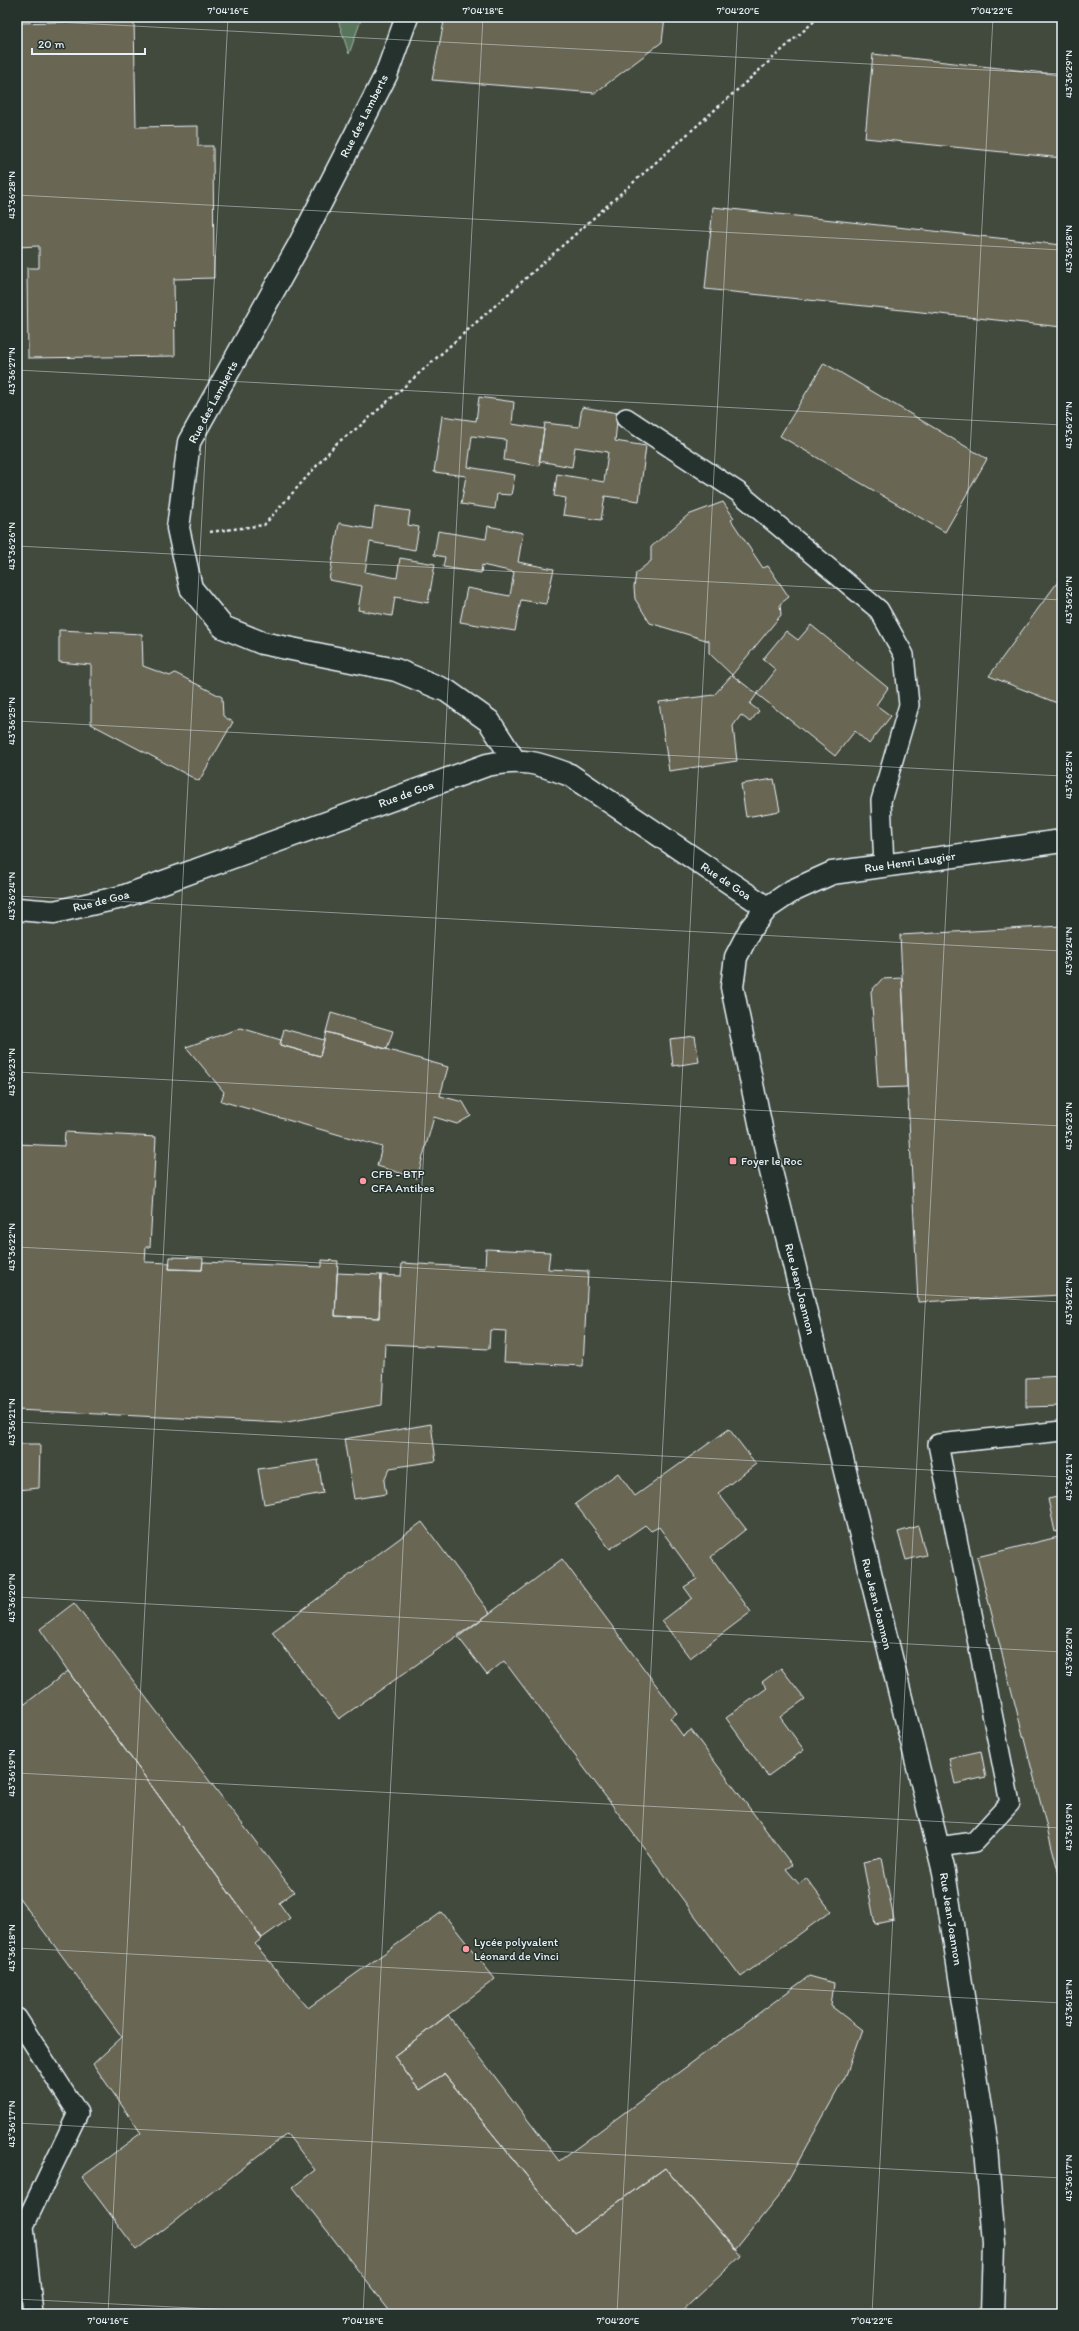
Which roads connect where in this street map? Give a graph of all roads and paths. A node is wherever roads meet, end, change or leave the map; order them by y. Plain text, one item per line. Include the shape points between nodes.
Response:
1 (407, 17) edge
2 (819, 17) edge
3 (626, 418) dead end
4 (206, 533) dead end
5 (514, 760) junction
6 (1062, 841) edge
7 (884, 866) junction
8 (767, 908) junction
9 (17, 909) edge
10 (1062, 1431) edge
11 (938, 1847) junction
12 (17, 2018) edge
13 (34, 2314) edge
14 (992, 2314) edge

1 - 5 street, Rue des Lamberts via 379,89 299,245 189,442 178,528 191,588 223,627 262,643 396,670 446,691 489,721
2 - 4 path via 372,416 337,443 264,525
3 - 7 lane via 738,492 879,610 904,655 909,705 881,800
5 - 8 street, Rue de Goa via 542,764 570,775
5 - 9 street, Rue de Goa via 487,765 122,897 54,912
6 - 7 street, Rue Henri Laugier
7 - 8 street, Rue Henri Laugier via 832,873 792,891
8 - 11 street, Rue Jean Joannon via 750,928 736,957 732,987 767,1154
10 - 11 lane via 938,1444 1010,1803 974,1842
11 - 14 street, Rue Jean Joannon via 986,2147 994,2244
12 - 13 lane via 78,2113 24,2226

